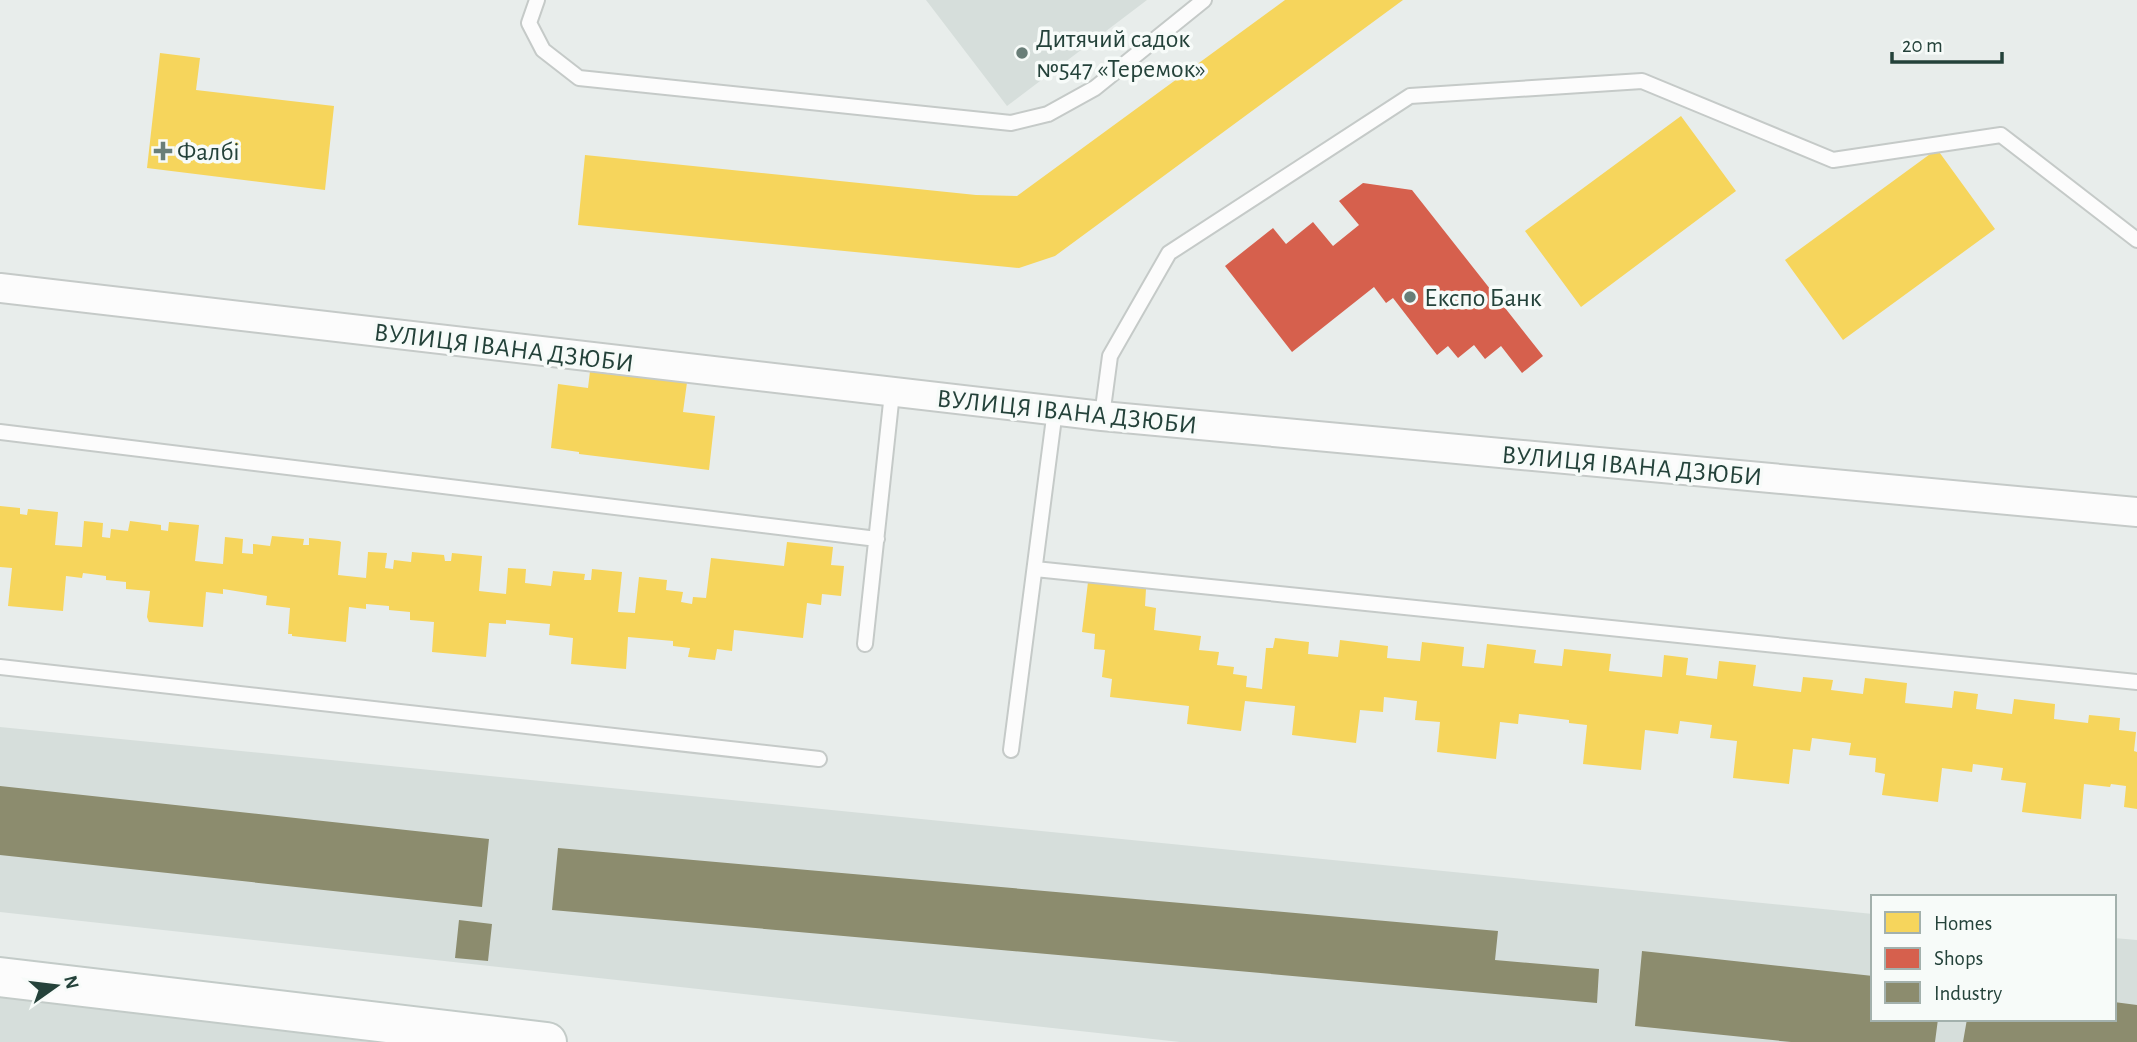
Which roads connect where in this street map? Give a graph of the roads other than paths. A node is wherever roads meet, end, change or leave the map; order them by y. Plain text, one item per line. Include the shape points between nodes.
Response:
1 (537, 0) edge
2 (1205, 0) edge
3 (2137, 240) edge
4 (0, 288) edge
5 (892, 393) junction
6 (1055, 410) junction
7 (1102, 416) junction
8 (0, 432) edge
9 (2137, 512) edge
10 (877, 539) junction
11 (1035, 569) junction
12 (865, 644) dead end
13 (0, 667) edge
14 (2137, 682) edge
15 (1012, 750) dead end
16 (819, 759) dead end
17 (0, 976) edge
18 (547, 1042) edge

1 - 2 lane via 529,23 538,41 579,78 1011,123 1048,114 1096,88
3 - 7 lane via 2001,135 1833,160 1642,81 1410,96 1169,253 1110,356
4 - 5 street, ВУЛИЦЯ ІВАНА ДЗЮБИ
5 - 6 street, ВУЛИЦЯ ІВАНА ДЗЮБИ
5 - 10 lane
6 - 7 street, ВУЛИЦЯ ІВАНА ДЗЮБИ
6 - 11 lane
7 - 9 street, ВУЛИЦЯ ІВАНА ДЗЮБИ
8 - 10 lane
10 - 12 lane
11 - 14 lane
11 - 15 lane
13 - 16 lane
17 - 18 main road

